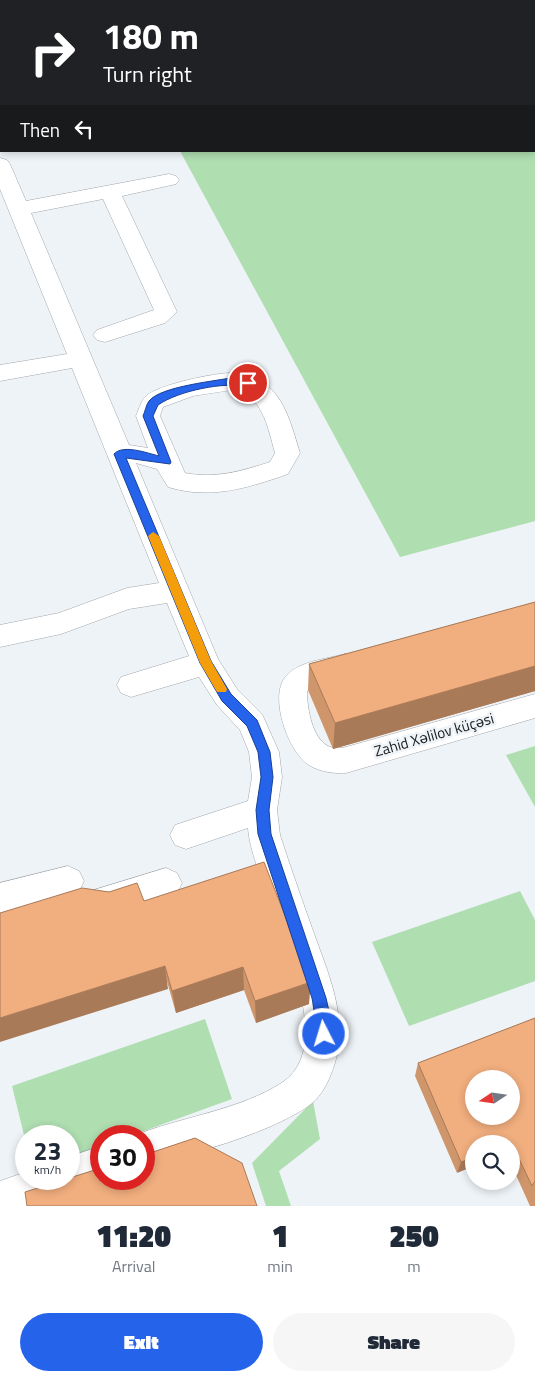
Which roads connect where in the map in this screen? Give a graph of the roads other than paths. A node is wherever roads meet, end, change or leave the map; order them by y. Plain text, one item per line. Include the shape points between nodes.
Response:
1 (0, 164) edge
2 (169, 180) dead end
3 (110, 192) junction
4 (19, 209) junction
5 (106, 336) dead end
6 (80, 359) junction
7 (0, 373) edge
8 (119, 454) junction
9 (166, 462) junction
10 (176, 591) junction
11 (0, 636) edge
12 (369, 660) edge
13 (206, 663) junction
14 (131, 685) dead end
15 (535, 706) edge
16 (262, 810) junction
17 (186, 835) dead end
18 (166, 883) dead end
19 (0, 898) edge
20 (155, 1146) edge
21 (28, 1190) edge
22 (0, 1200) edge

1 - 4 street
2 - 3 street
3 - 4 street
3 - 5 street via 166,312
4 - 6 street
6 - 7 street
6 - 8 street
8 - 9 street via 136,454
8 - 10 street
9 - 9 street via 177,481 198,486 221,485 279,468 288,453 277,414 248,383 236,380 182,390 153,403 148,416
10 - 11 street via 127,600 61,623
10 - 13 street
12 - 15 street, Zahid Xəlilov küçəsi via 302,678 291,693 292,705 310,749 332,762
13 - 14 street
13 - 16 street via 226,697 252,723 264,752 267,777
16 - 17 street
16 - 20 street via 264,834 325,1024 318,1065 305,1087 282,1102
18 - 19 street via 71,895
21 - 22 street

